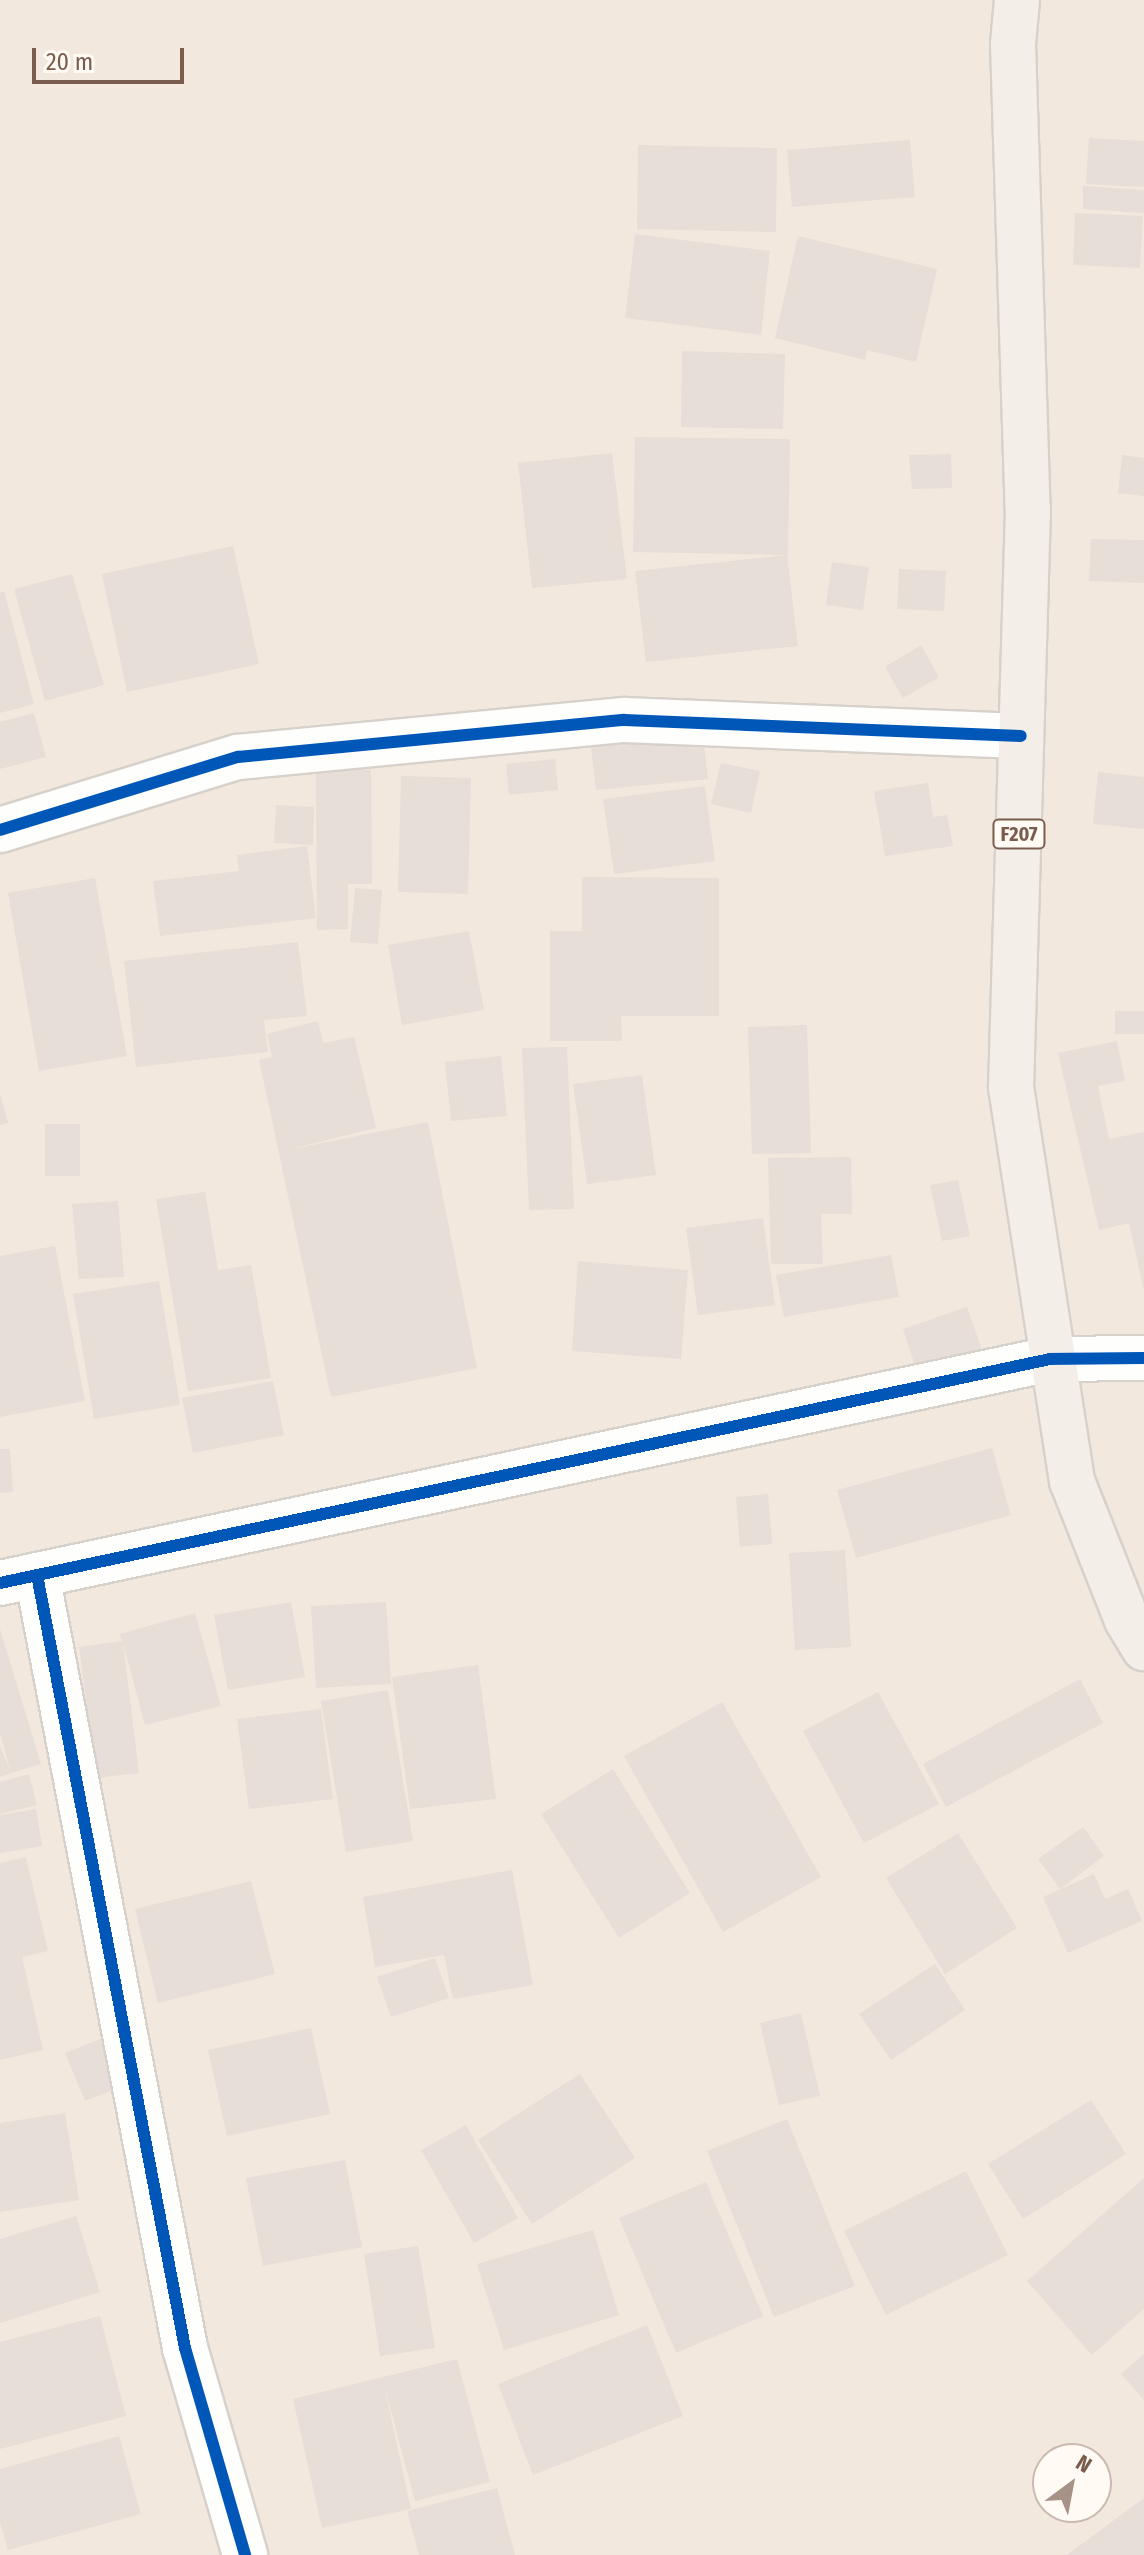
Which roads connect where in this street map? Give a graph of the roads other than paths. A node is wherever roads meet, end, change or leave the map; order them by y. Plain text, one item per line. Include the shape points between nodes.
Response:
1 (1017, 0) edge
2 (1021, 736) junction
3 (0, 830) edge
4 (1144, 1358) edge
5 (1050, 1359) junction
6 (19, 1579) edge
7 (1144, 1648) edge
8 (245, 2555) edge

1 - 2 main road, F207 via 1013,44 1028,509
2 - 3 street via 609,722 238,757
2 - 5 main road, F207 via 1011,1087
4 - 5 street
5 - 6 street
5 - 7 main road, F207 via 1072,1481 1127,1620
6 - 8 street via 185,2348

